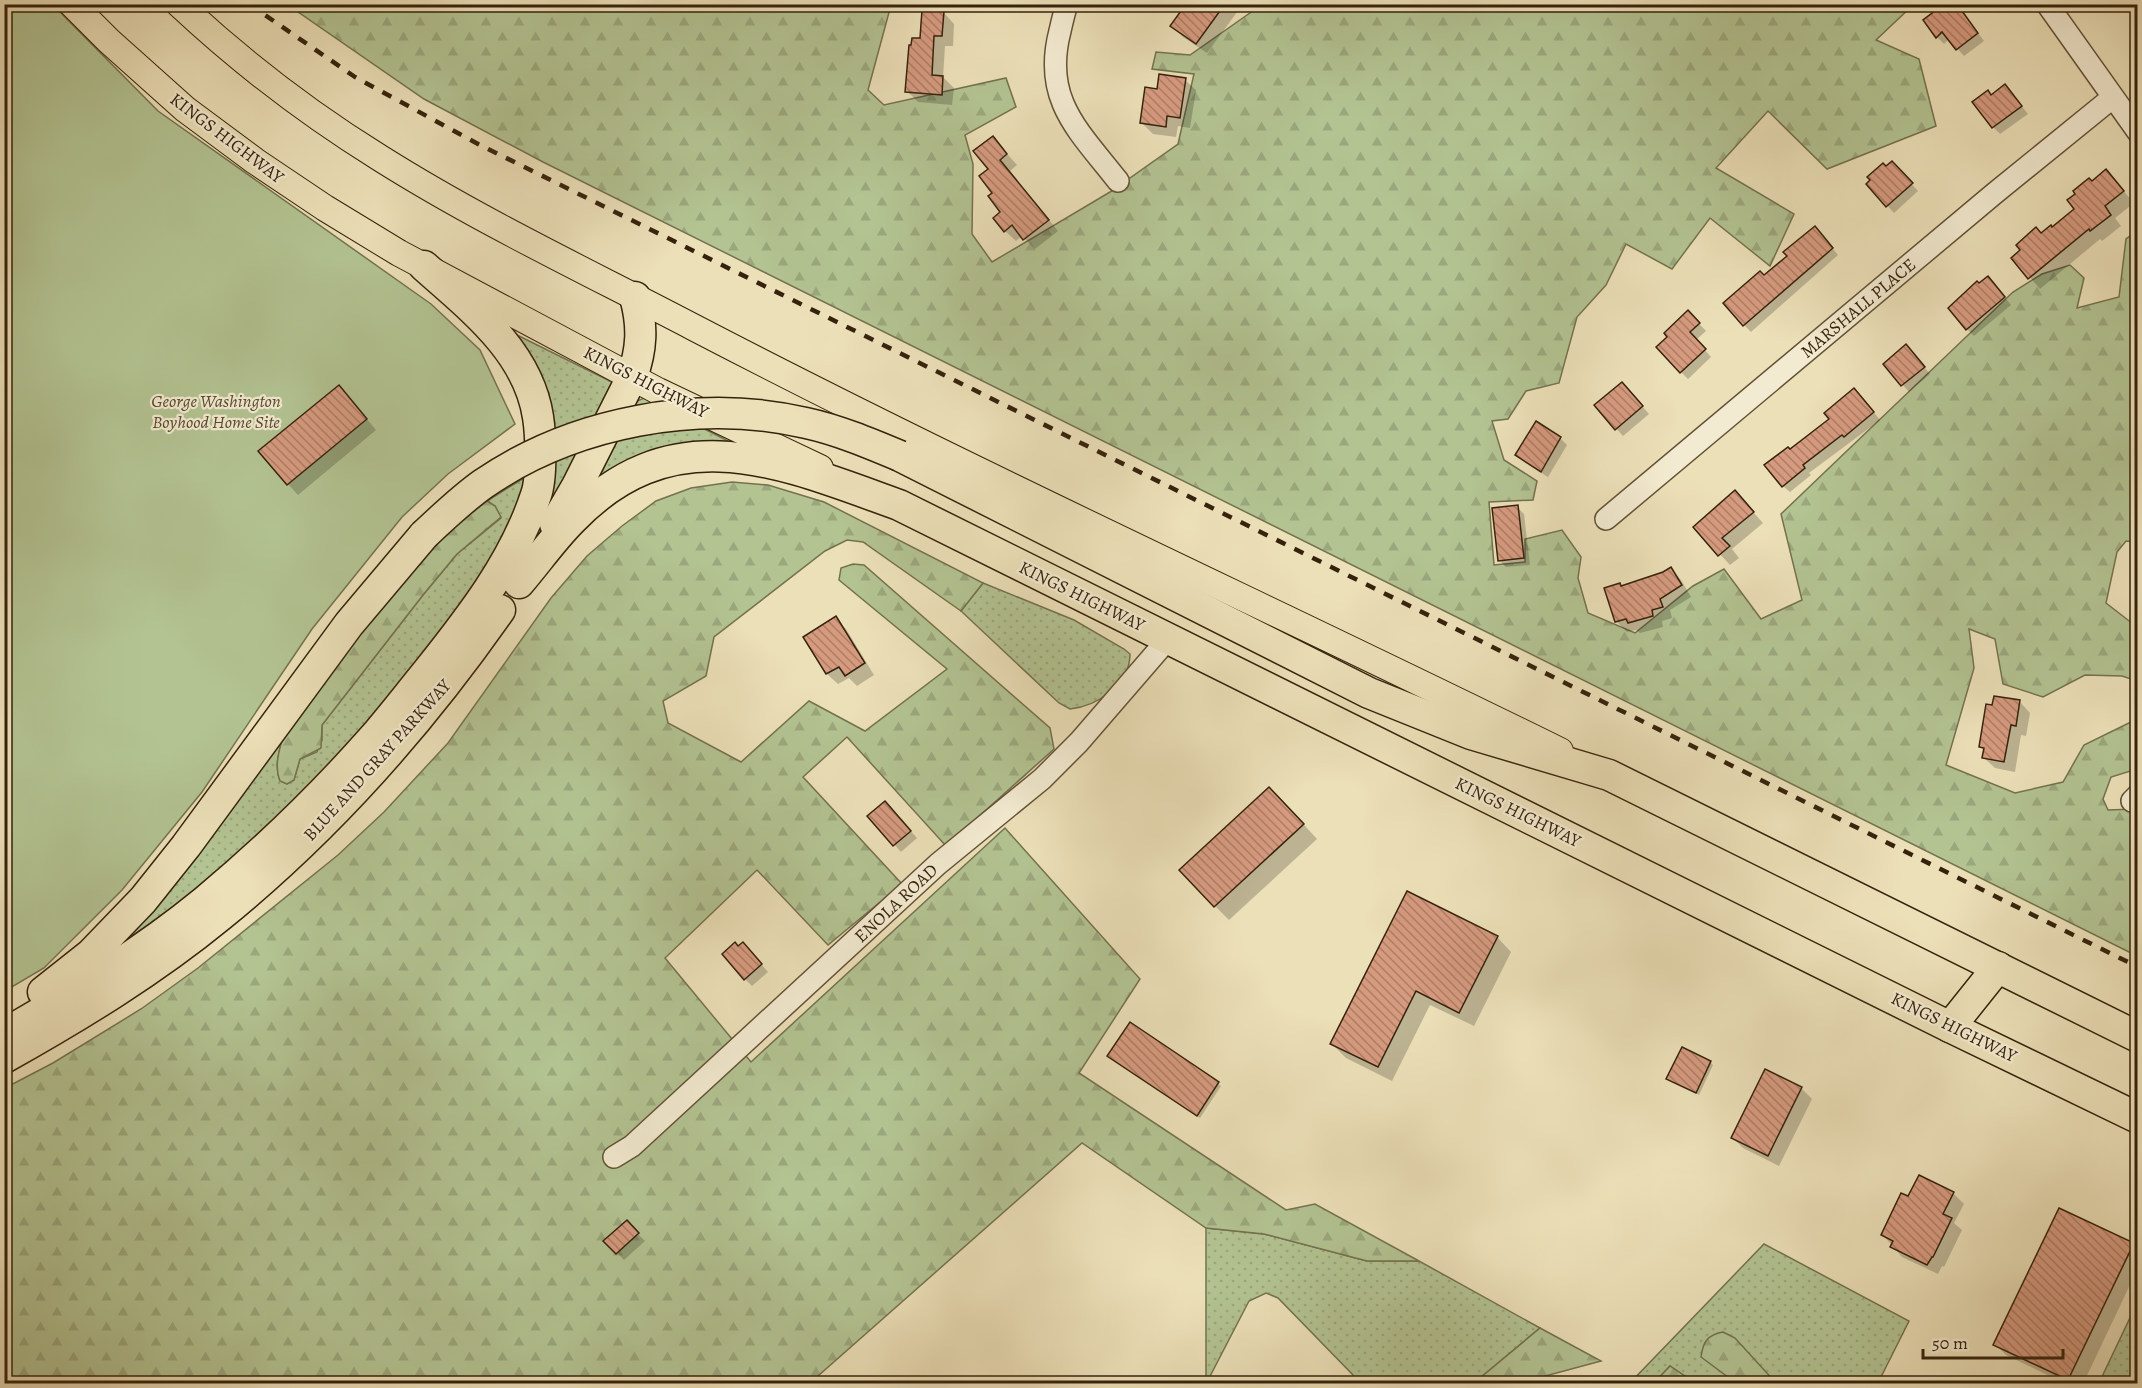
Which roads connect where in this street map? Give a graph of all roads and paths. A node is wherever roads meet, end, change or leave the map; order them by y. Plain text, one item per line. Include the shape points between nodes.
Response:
1 (72, 4) edge
2 (179, 4) edge
3 (1067, 4) edge
4 (2047, 4) edge
5 (2112, 98) junction
6 (2138, 132) edge
7 (1118, 181) dead end
8 (424, 266) junction
9 (635, 297) junction
10 (632, 377) junction
11 (899, 505) junction
12 (1606, 519) dead end
13 (519, 583) junction
14 (1168, 639) junction
15 (1609, 775) junction
16 (1998, 967) junction
17 (4, 1020) edge
18 (1950, 1027) junction
19 (4, 1034) edge
20 (2138, 1037) edge
21 (4, 1058) edge
22 (2138, 1118) edge
23 (614, 1157) dead end

1 - 8 main road, KINGS HIGHWAY via 163,90 247,155 325,208
2 - 9 main road via 215,38 377,156 434,191
3 - 7 street via 1055,49 1058,92 1073,124
4 - 5 street
5 - 6 street
5 - 12 street, MARSHALL PLACE
8 - 10 main road, KINGS HIGHWAY
8 - 19 highway via 507,346 530,389 538,417 540,476 537,494 518,539 466,624 375,736 270,843 153,941
9 - 10 highway via 642,339
9 - 15 main road via 811,388
10 - 11 main road, KINGS HIGHWAY
10 - 13 highway via 577,486
11 - 13 highway via 762,461 730,456 675,459 633,474 604,494 573,519
11 - 14 highway, KINGS HIGHWAY
13 - 21 highway, BLUE AND GRAY PARKWAY via 462,665 339,808 280,864 219,917 143,974
14 - 18 highway, KINGS HIGHWAY
14 - 23 street, ENOLA ROAD via 1079,742 1042,778 938,864 632,1146
15 - 16 highway
15 - 17 highway, bridge via 1471,734 1369,693 900,456 836,431 767,416 705,414 639,422 559,443 483,484 453,507 424,535 349,624 143,900 91,954
16 - 18 highway
16 - 20 highway
18 - 22 highway, KINGS HIGHWAY

